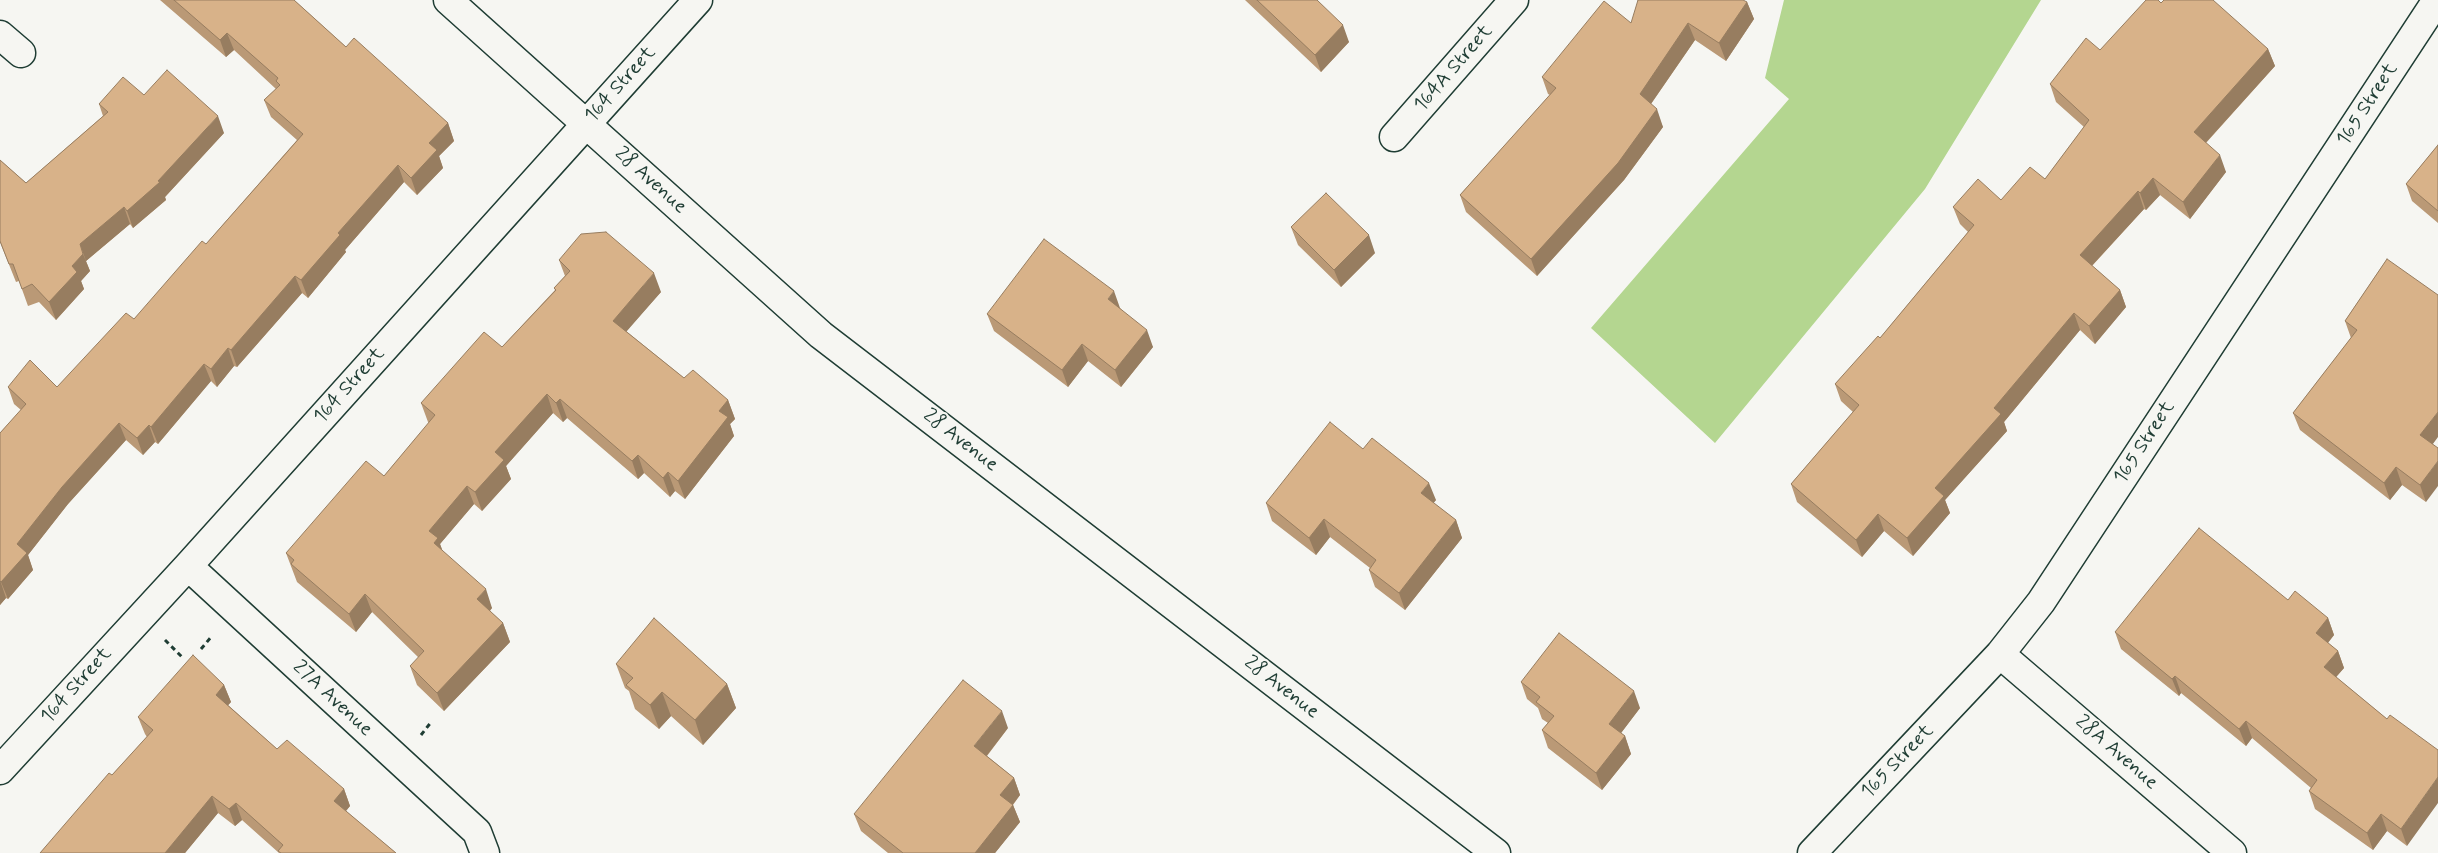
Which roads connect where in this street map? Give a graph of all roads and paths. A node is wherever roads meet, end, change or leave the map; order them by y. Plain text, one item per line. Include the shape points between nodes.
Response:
1 (448, 0) edge
2 (698, 0) edge
3 (1514, 0) edge
4 (2437, 0) edge
5 (0, 34) edge
6 (21, 53) dead end
7 (586, 123) junction
8 (1394, 137) dead end
9 (188, 566) junction
10 (215, 633) dead end
11 (161, 637) dead end
12 (201, 649) dead end
13 (2000, 654) junction
14 (184, 659) dead end
15 (0, 770) edge
16 (481, 842) edge
17 (1496, 853) edge
18 (1812, 853) edge
19 (2232, 853) edge

1 - 7 street, 28 Avenue
2 - 7 street, 164 Street
3 - 8 street, 164A Street
4 - 13 street, 165 Street via 2041,602
5 - 6 street
7 - 9 street, 164 Street
7 - 17 street, 28 Avenue via 821,335
9 - 15 street, 164 Street
9 - 16 street, 27A Avenue
10 - 12 path
11 - 14 path
13 - 18 street, 165 Street
13 - 19 street, 28A Avenue

